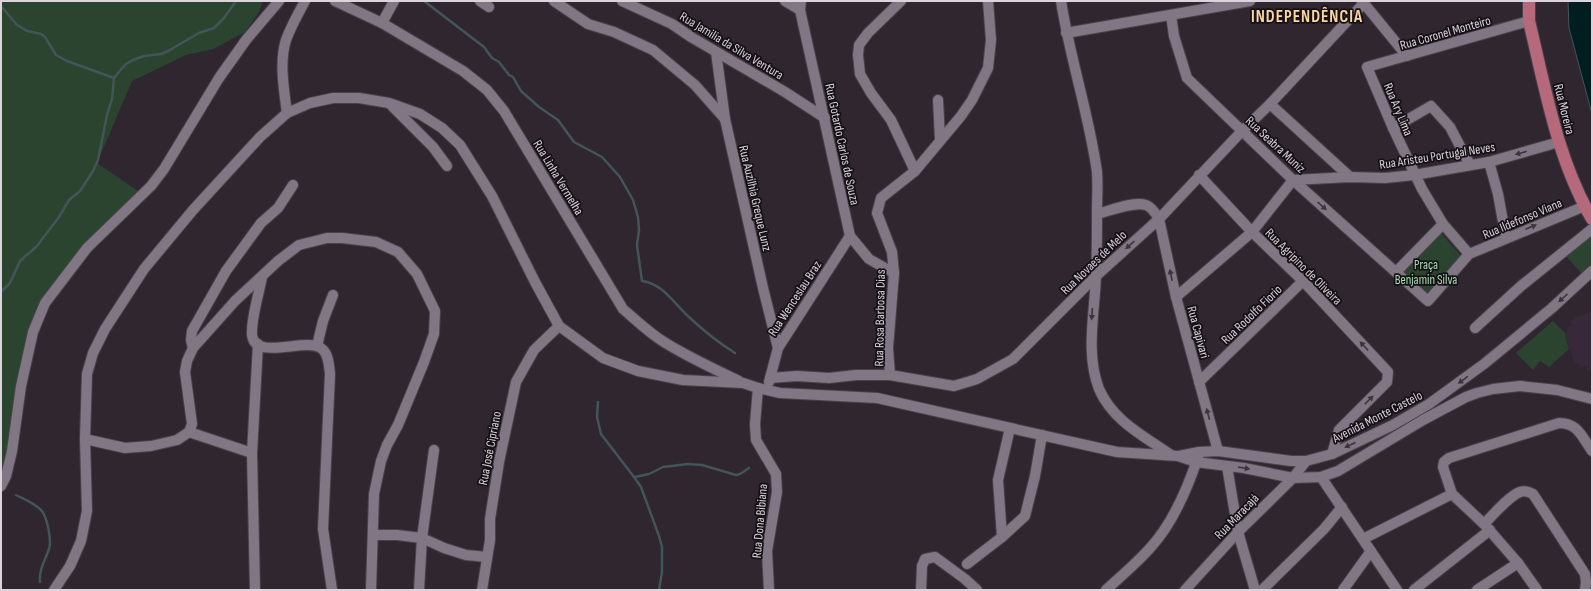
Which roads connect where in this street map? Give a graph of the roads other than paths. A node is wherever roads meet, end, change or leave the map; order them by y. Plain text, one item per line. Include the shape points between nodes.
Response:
1 (279, 1) edge
2 (305, 1) edge
3 (335, 1) edge
4 (394, 1) edge
5 (554, 1) edge
6 (622, 1) edge
7 (784, 1) edge
8 (901, 1) edge
9 (988, 1) edge
10 (1061, 1) edge
11 (1250, 1) edge
12 (1528, 1) edge
13 (1363, 2) edge
14 (800, 6) edge
15 (1171, 15) junction
16 (1529, 21) junction
17 (382, 23) junction
18 (1066, 33) junction
19 (716, 52) junction
20 (1407, 56) junction
21 (1367, 67) joint
22 (938, 100) dead end
23 (389, 103) junction
24 (1270, 104) junction
25 (287, 113) junction
26 (824, 118) junction
27 (725, 119) junction
28 (1393, 128) junction
29 (1242, 131) junction
30 (940, 139) junction
31 (1559, 142) junction
32 (1489, 162) junction
33 (1470, 165) junction
34 (447, 166) dead end
35 (915, 171) junction
36 (1199, 175) junction
37 (1414, 175) junction
38 (1350, 178) junction
39 (1293, 180) junction
40 (293, 186) dead end
41 (1584, 206) junction
42 (1097, 214) junction
43 (1159, 219) junction
44 (1592, 219) edge
45 (1443, 224) junction
46 (1592, 229) edge
47 (1252, 232) junction
48 (850, 236) junction
49 (1506, 238) junction
50 (1469, 254) junction
51 (1592, 271) edge
52 (1396, 272) junction
53 (894, 273) junction
54 (1096, 276) junction
55 (262, 277) junction
56 (1303, 282) junction
57 (333, 295) dead end
58 (1176, 297) junction
59 (559, 326) junction
60 (1476, 328) dead end
61 (258, 344) junction
62 (317, 346) junction
63 (194, 348) junction
64 (778, 348) junction
65 (890, 375) junction
66 (770, 378) junction
67 (1199, 382) junction
68 (743, 383) junction
69 (762, 389) junction
70 (1592, 399) edge
71 (1423, 420) junction
72 (1395, 424) junction
73 (1010, 428) junction
74 (1135, 431) junction
75 (188, 432) junction
76 (1042, 435) junction
77 (1398, 435) junction
78 (85, 439) junction
79 (434, 450) dead end
80 (1218, 451) junction
81 (1592, 451) edge
82 (1199, 452) junction
83 (252, 453) junction
84 (1141, 453) junction
85 (1332, 454) junction
86 (1175, 456) junction
87 (1306, 461) junction
88 (1196, 462) junction
89 (1227, 466) junction
90 (1321, 476) junction
91 (1293, 478) junction
92 (1, 486) edge
93 (1452, 494) junction
94 (1342, 507) junction
95 (1487, 527) junction
96 (1238, 532) junction
97 (373, 535) junction
98 (1002, 537) junction
99 (422, 538) junction
100 (1363, 539) junction
101 (1371, 550) junction
102 (487, 557) junction
103 (1518, 563) junction
104 (967, 564) dead end
105 (768, 587) edge
106 (1584, 589) edge
107 (54, 590) edge
108 (255, 590) edge
109 (332, 590) edge
110 (371, 590) edge
111 (419, 590) edge
112 (482, 590) edge
113 (921, 590) edge
114 (977, 590) edge
115 (1106, 590) edge
116 (1186, 590) edge
117 (1255, 590) edge
118 (1262, 590) edge
119 (1343, 590) edge
120 (1397, 590) edge
121 (1414, 590) edge
122 (1477, 590) edge
123 (1537, 590) edge

1 - 92 street via 246,40 151,186 87,248 45,303 33,332 21,386 12,451
2 - 25 street via 286,41 284,78
3 - 17 street, Rua Linha Vermelha
4 - 17 street
5 - 27 street via 588,24 614,32 653,50 695,84
6 - 19 street, Rua Jamilia da Silva Ventura via 672,24
7 - 14 street
8 - 35 street via 868,33 859,46 858,55 860,74 891,120
9 - 30 street, Rua Rosa Barbosa Dias via 991,40 988,68 972,100
10 - 18 street
11 - 15 street
12 - 16 main road, Rua Moreira
13 - 20 street
13 - 24 street, Rua Novaes de Melo
14 - 26 street, Rua Gotardo Carlos de Souza
15 - 18 street
15 - 29 street, Rua Seabra Muniz via 1174,36 1187,78
16 - 20 street, Rua Coronel Monteiro
16 - 31 main road, Rua Moreira
17 - 68 street, Rua Linha Vermelha via 463,71 487,90 504,111 623,309 664,342
18 - 42 street via 1082,96 1097,174
19 - 26 street, Rua Jamilia da Silva Ventura
19 - 27 street, Rua Auzilhia Greque Lunz
20 - 21 street, Rua Coronel Monteiro
21 - 28 street, Rua Ary Lima
22 - 30 street
23 - 25 street via 359,98 333,98 310,103
23 - 34 street via 433,147
23 - 59 street via 420,114 442,128 460,145 492,196
24 - 29 street, Rua Novaes de Melo
24 - 38 street
25 - 78 street via 260,137 188,216 144,269 105,329 93,353 87,374
26 - 48 street, Rua Gotardo Carlos de Souza
27 - 64 street, Rua Auzilhia Greque Lunz
28 - 33 street via 1431,106 1450,127
28 - 37 street, Rua Ary Lima
29 - 36 street, Rua Novaes de Melo
29 - 39 street, Rua Seabra Muniz
30 - 35 street, Rua Rosa Barbosa Dias
31 -> 32 street, Rua Aristeu Portugal Neves
31 - 41 main road, Rua Moreira
32 - 33 street, Rua Aristeu Portugal Neves
32 - 49 street
33 - 37 street, Rua Aristeu Portugal Neves
35 - 53 street, Rua Rosa Barbosa Dias via 881,198 877,213 892,252
36 - 43 street, Rua Novaes de Melo
36 - 47 street, Rua Agripino de Oliveira
37 - 38 street, Rua Aristeu Portugal Neves
37 - 45 street, Rua Ary Lima
38 - 39 street, Rua Aristeu Portugal Neves
39 - 47 street
39 -> 52 street, Rua Seabra Muniz
40 - 63 street via 278,208 261,223 226,271 192,332
41 - 44 main road, Rua Moreira
49 -> 41 street, Rua Ildefonso Viana
42 - 43 street via 1132,204 1147,205
42 - 54 street
43 -> 54 street, Rua Novaes de Melo
58 -> 43 street, Rua Capivari
45 - 50 street
45 - 52 street
46 - 60 street via 1521,286
47 - 56 street, Rua Agripino de Oliveira
47 - 58 street
48 - 53 street, Rua Gotardo Carlos de Souza via 869,259
48 - 64 street, Rua Wenceslau Braz
49 - 50 street, Rua Ildefonso Viana
50 - 52 street via 1428,301
51 -> 72 street, Avenida Monte Castelo via 1484,364 1429,404
53 - 65 street, Rua Rosa Barbosa Dias via 888,348
54 - 65 street, Rua Novaes de Melo via 1013,359 977,379 954,386
54 -> 74 street via 1091,332 1095,373 1105,402
55 - 61 street via 252,334
55 - 63 street via 235,302
55 - 97 street via 299,245 327,238 376,242 398,252 417,274 435,311 434,334 424,362 398,426 380,461 374,494
56 - 67 street, Rua Rodolfo Fiorio
85 -> 56 street, Rua Agripino de Oliveira via 1339,430 1387,382 1388,372
57 - 62 street
58 - 67 street, Rua Capivari
59 - 68 street via 603,358 638,371 683,380
59 - 102 street, Rua José Cipriano via 534,350 516,382 499,462
61 - 62 street via 271,348
61 - 83 street
62 - 109 street via 323,349 327,356 330,374 323,529
63 - 75 street via 185,372 192,424
64 - 66 street, Rua Wenceslau Braz
65 - 66 street, Rua Novaes de Melo
66 - 69 street, Rua Wenceslau Braz
80 -> 67 street, Rua Capivari
68 - 69 street
69 - 73 street via 780,393 877,398
69 - 105 street, Rua Dona Bibiana via 755,424 756,440 776,474 776,492 767,551
70 - 71 street via 1574,393 1536,387 1493,389 1466,397
71 - 72 street
71 - 77 street
72 - 77 street
72 -> 85 street, Avenida Monte Castelo
73 - 76 street
73 - 98 street via 998,480
74 - 84 street
74 - 86 street
75 - 78 street via 177,440 125,448
75 - 83 street
76 - 84 street via 1117,452
76 - 98 street via 1025,516
77 - 90 street via 1338,471
78 - 107 street via 88,510 81,542 70,566
79 - 99 street
80 - 82 street, Avenida Monte Castelo
80 - 87 street, Avenida Monte Castelo
81 - 93 street via 1575,427 1559,423 1449,458 1443,467
82 - 86 street, Avenida Monte Castelo
82 - 88 street
83 - 108 street
84 - 86 street
85 - 87 street, Avenida Monte Castelo
86 - 88 street
87 - 91 street, Rua Maracajá
88 - 89 street
88 - 115 street via 1169,522 1152,546
89 -> 91 street
89 - 96 street
90 - 91 street
90 - 94 street
91 - 96 street, Rua Maracajá
93 - 95 street
93 - 100 street
94 - 100 street
94 - 118 street via 1324,529
95 - 103 street
95 - 106 street via 1517,494 1533,494 1585,574
95 - 121 street
96 - 116 street, Rua Maracajá
96 - 117 street
97 - 99 street
97 - 110 street
98 - 104 street
99 - 102 street via 466,555
99 - 111 street
100 - 101 street
101 - 119 street
101 - 120 street
102 - 112 street, Rua José Cipriano
103 - 122 street
103 - 123 street
113 - 114 street via 922,566 925,559 930,557 935,557

